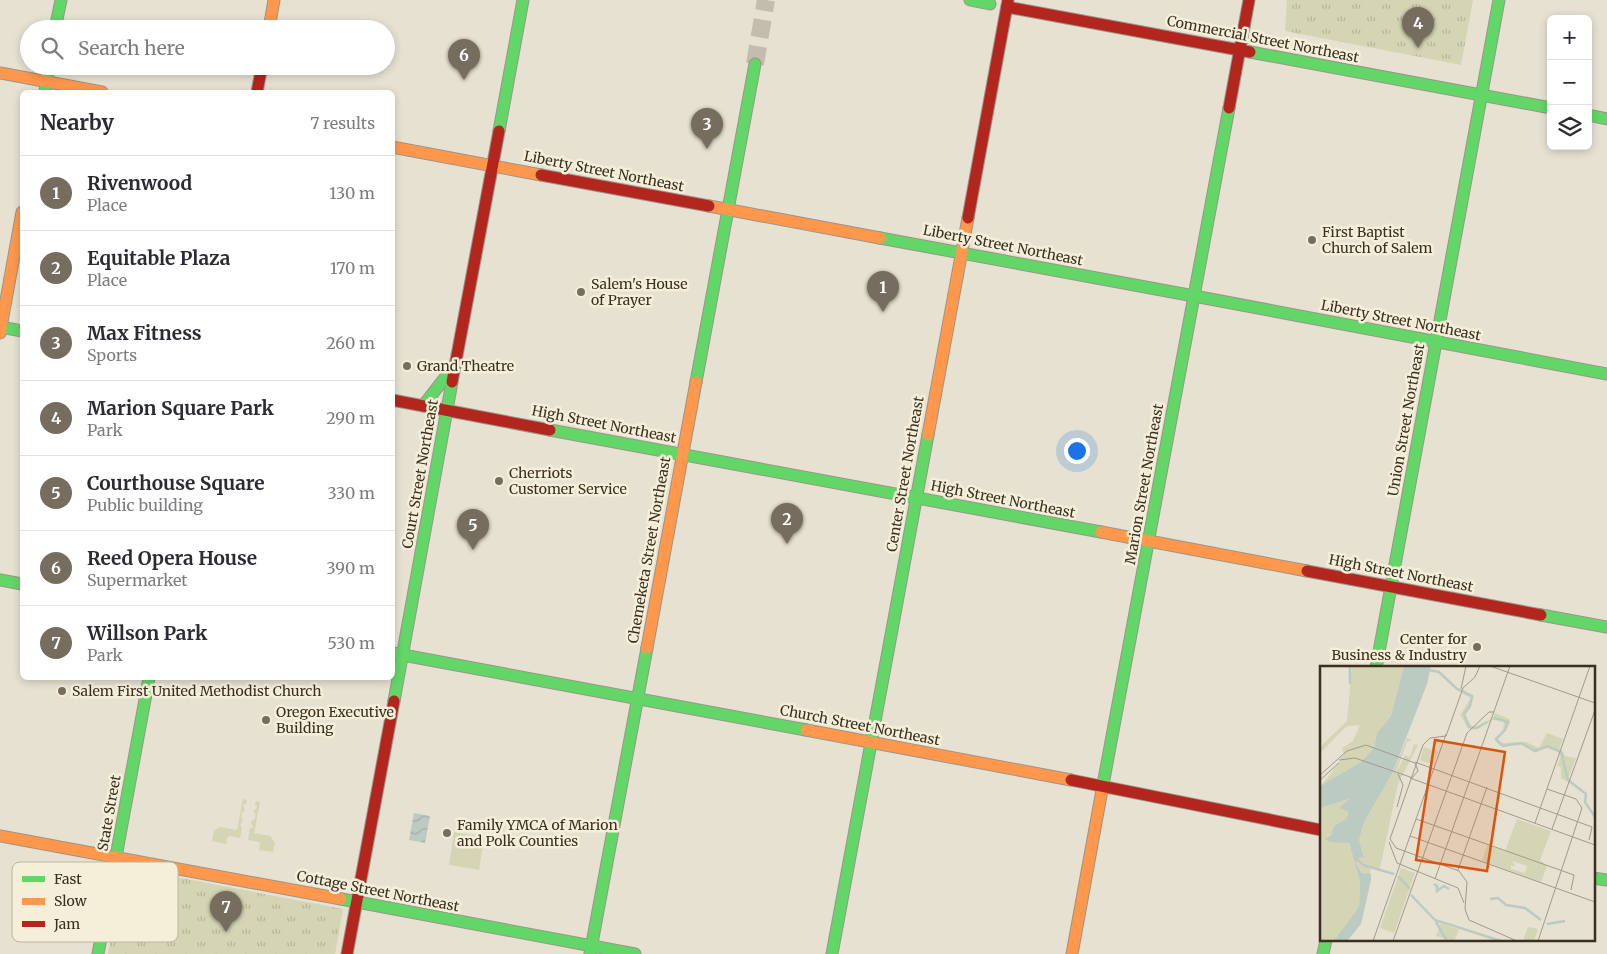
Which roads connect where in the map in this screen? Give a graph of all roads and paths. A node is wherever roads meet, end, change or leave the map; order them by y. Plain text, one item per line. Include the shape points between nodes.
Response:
1 (61, 0) edge
2 (274, 0) edge
3 (523, 0) edge
4 (970, 0) edge
5 (1249, 0) edge
6 (1499, 0) edge
7 (1008, 3) edge
8 (58, 20) edge
9 (271, 20) edge
10 (1239, 50) junction
11 (755, 64) tunnel mouth
12 (0, 73) edge
13 (260, 75) edge
14 (46, 87) edge
15 (80, 90) edge
16 (257, 90) edge
17 (1482, 96) junction
18 (1547, 107) edge
19 (1592, 116) edge
20 (1607, 119) edge
21 (395, 148) edge
22 (493, 165) junction
23 (727, 209) junction
24 (20, 223) edge
25 (962, 253) junction
26 (1194, 296) junction
27 (0, 329) edge
28 (20, 331) edge
29 (1436, 342) junction
30 (456, 364) junction
31 (1607, 374) edge
32 (395, 401) edge
33 (423, 406) junction
34 (448, 410) junction
35 (682, 454) junction
36 (916, 498) junction
37 (1148, 541) junction
38 (0, 580) edge
39 (20, 584) edge
40 (1391, 587) junction
41 (1607, 627) edge
42 (397, 654) edge
43 (395, 666) edge
44 (1376, 666) edge
45 (149, 680) edge
46 (393, 680) edge
47 (637, 699) junction
48 (871, 742) junction
49 (1103, 786) junction
50 (1320, 830) edge
51 (0, 836) edge
52 (116, 858) junction
53 (115, 862) edge
54 (137, 862) edge
55 (178, 870) edge
56 (1594, 878) edge
57 (1607, 880) edge
58 (357, 903) junction
59 (591, 950) edge
60 (347, 954) edge
61 (635, 954) edge
62 (832, 954) edge
63 (1072, 954) edge

1 - 8 main road
2 - 9 main road
3 - 22 main road, Court Street Northeast
4 - 7 main road, Commercial Street Northeast
5 - 10 main road, Marion Street Northeast
6 - 17 main road, Union Street Northeast
7 - 10 main road, Commercial Street Northeast
7 - 25 main road, Center Street Northeast
10 - 17 main road, Commercial Street Northeast
10 - 26 main road, Marion Street Northeast
11 - 23 main road, Chemeketa Street Northeast
12 - 14 main road
13 - 16 main road
14 - 15 main road
17 - 18 main road, Commercial Street Northeast
17 - 29 main road, Union Street Northeast
19 - 20 main road
21 - 22 main road, Liberty Street Northeast
22 - 23 main road, Liberty Street Northeast
22 - 30 main road, Court Street Northeast
23 - 25 main road, Liberty Street Northeast
23 - 35 main road, Chemeketa Street Northeast
24 - 27 main road
25 - 26 main road, Liberty Street Northeast
25 - 36 main road, Center Street Northeast
26 - 29 main road, Liberty Street Northeast
26 - 37 main road, Marion Street Northeast
27 - 28 main road
29 - 31 main road, Liberty Street Northeast
29 - 40 main road, Union Street Northeast
30 - 33 main road
30 - 34 main road, Court Street Northeast
32 - 33 main road, High Street Northeast
33 - 34 main road, High Street Northeast
34 - 35 main road, High Street Northeast
34 - 42 main road, Court Street Northeast
35 - 36 main road, High Street Northeast
35 - 47 main road, Chemeketa Street Northeast
36 - 37 main road, High Street Northeast
36 - 48 main road, Center Street Northeast
37 - 40 main road, High Street Northeast
37 - 49 main road, Marion Street Northeast
38 - 39 main road
40 - 41 main road, High Street Northeast
40 - 44 main road, Union Street Northeast
42 - 43 main road, Court Street Northeast
42 - 47 main road, Church Street Northeast
45 - 52 main road, State Street
46 - 58 main road, Court Street Northeast
47 - 48 main road, Church Street Northeast
47 - 59 main road, Chemeketa Street Northeast
48 - 49 main road, Church Street Northeast
48 - 62 main road, Center Street Northeast
49 - 50 main road, Church Street Northeast
49 - 63 main road, Marion Street Northeast
51 - 52 main road, Cottage Street Northeast
52 - 53 main road, State Street
52 - 54 main road, Cottage Street Northeast
55 - 58 main road, Cottage Street Northeast
56 - 57 main road
58 - 59 main road, Cottage Street Northeast
58 - 60 main road, Court Street Northeast
59 - 61 main road, Cottage Street Northeast

